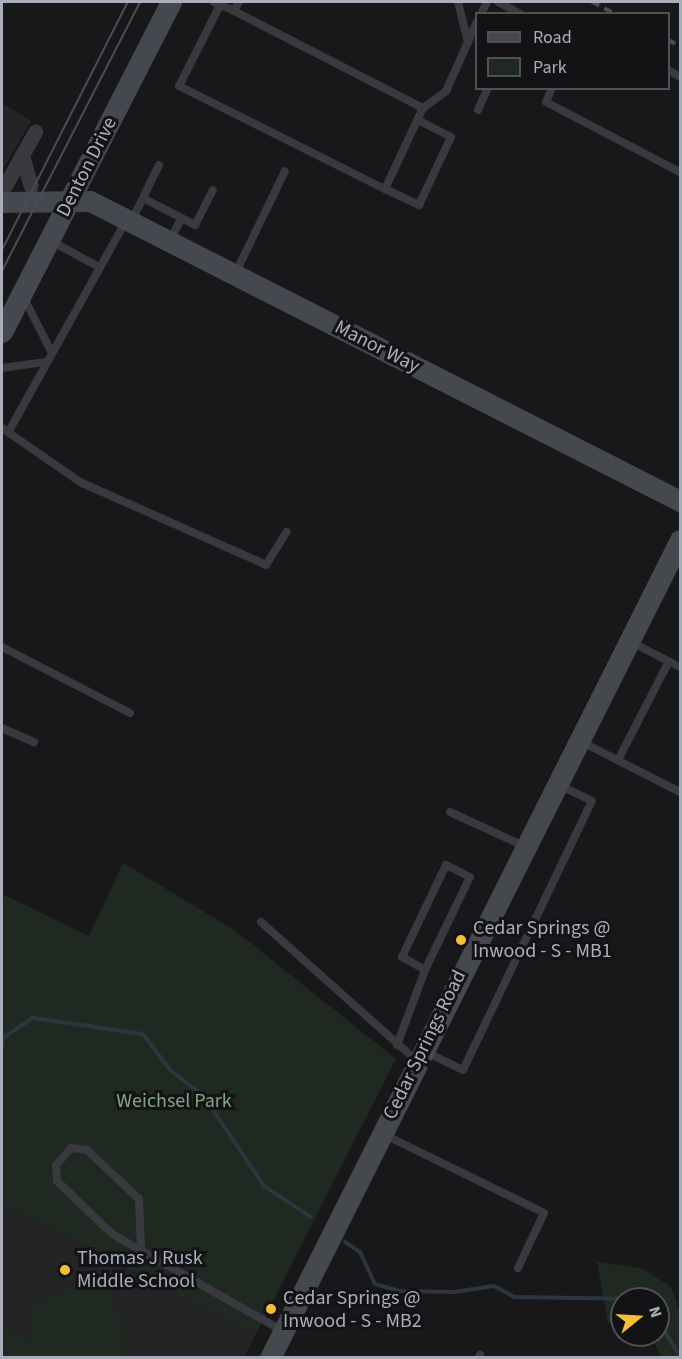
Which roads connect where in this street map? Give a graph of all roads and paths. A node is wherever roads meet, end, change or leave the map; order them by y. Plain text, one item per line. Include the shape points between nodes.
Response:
1 (171, 2) edge
2 (239, 2) edge
3 (458, 2) edge
4 (498, 2) edge
5 (217, 3) edge
6 (234, 11) junction
7 (517, 12) edge
8 (475, 27) edge
9 (468, 42) junction
10 (487, 90) edge
11 (551, 90) edge
12 (423, 108) junction
13 (478, 110) dead end
14 (417, 120) junction
15 (35, 132) dead end
16 (22, 154) junction
17 (159, 165) dead end
18 (285, 171) dead end
19 (681, 172) edge
20 (31, 186) junction
21 (2, 189) edge
22 (385, 189) junction
23 (213, 190) dead end
24 (143, 198) junction
25 (72, 199) junction
26 (2, 202) edge
27 (181, 218) junction
28 (129, 220) junction
29 (49, 241) junction
30 (169, 241) junction
31 (99, 267) junction
32 (235, 274) junction
33 (22, 294) junction
34 (2, 332) edge
35 (51, 351) junction
36 (45, 362) junction
37 (2, 368) edge
38 (5, 430) edge
39 (681, 501) edge
40 (287, 532) dead end
41 (681, 540) edge
42 (630, 641) junction
43 (2, 647) edge
44 (669, 662) junction
45 (681, 667) edge
46 (130, 712) dead end
47 (2, 728) edge
48 (579, 741) junction
49 (34, 742) dead end
50 (618, 760) junction
51 (557, 784) junction
52 (681, 792) edge
53 (450, 812) dead end
54 (525, 846) junction
55 (261, 922) dead end
56 (425, 970) junction
57 (397, 1045) junction
58 (420, 1056) junction
59 (381, 1134) junction
60 (141, 1250) junction
61 (518, 1268) dead end
62 (283, 1331) junction
63 (270, 1358) edge

1 - 25 main road, Denton Drive
2 - 6 lane
3 - 9 lane
4 - 7 lane
5 - 6 lane
5 - 22 lane via 178,86
6 - 12 lane
8 - 9 lane
9 - 12 lane via 446,91
10 - 13 lane
11 - 19 lane via 546,102
12 - 14 lane
14 - 22 lane
14 - 22 lane via 451,137 433,176 419,205
15 - 16 street
16 - 20 street
16 - 21 street
17 - 24 lane
18 - 32 lane
20 - 21 main road, Manor Way
20 - 25 main road, Manor Way via 63,189
23 - 27 lane via 195,225
24 - 27 lane
24 - 28 lane
25 - 26 main road, Manor Way
25 - 28 main road, Manor Way via 90,201
25 - 29 main road, Denton Drive
27 - 30 lane
28 - 30 main road, Manor Way
28 - 31 lane
29 - 31 lane
29 - 33 main road, Denton Drive
30 - 32 main road, Manor Way
31 - 35 lane
32 - 39 main road, Manor Way
33 - 34 main road, Denton Drive
33 - 35 lane
35 - 36 lane
36 - 37 lane
36 - 38 lane
38 - 40 lane via 80,482 266,565
41 - 42 main road, Cedar Springs Road
42 - 44 lane
42 - 48 main road, Cedar Springs Road
43 - 46 lane
44 - 45 lane
44 - 50 lane
47 - 49 lane
48 - 50 lane
48 - 51 main road, Cedar Springs Road
50 - 52 lane
51 - 54 main road, Cedar Springs Road
51 - 58 lane via 592,801 463,1070
53 - 54 lane
54 - 58 main road, Cedar Springs Road
55 - 57 lane
56 - 56 lane via 470,877 446,865 402,957
56 - 57 lane
57 - 58 lane
58 - 59 main road, Cedar Springs Road
59 - 61 lane via 544,1213
59 - 62 main road, Cedar Springs Road
60 - 60 lane via 139,1199 87,1150 71,1148 56,1165 62,1187 112,1234
60 - 62 lane
62 - 63 main road, Cedar Springs Road

